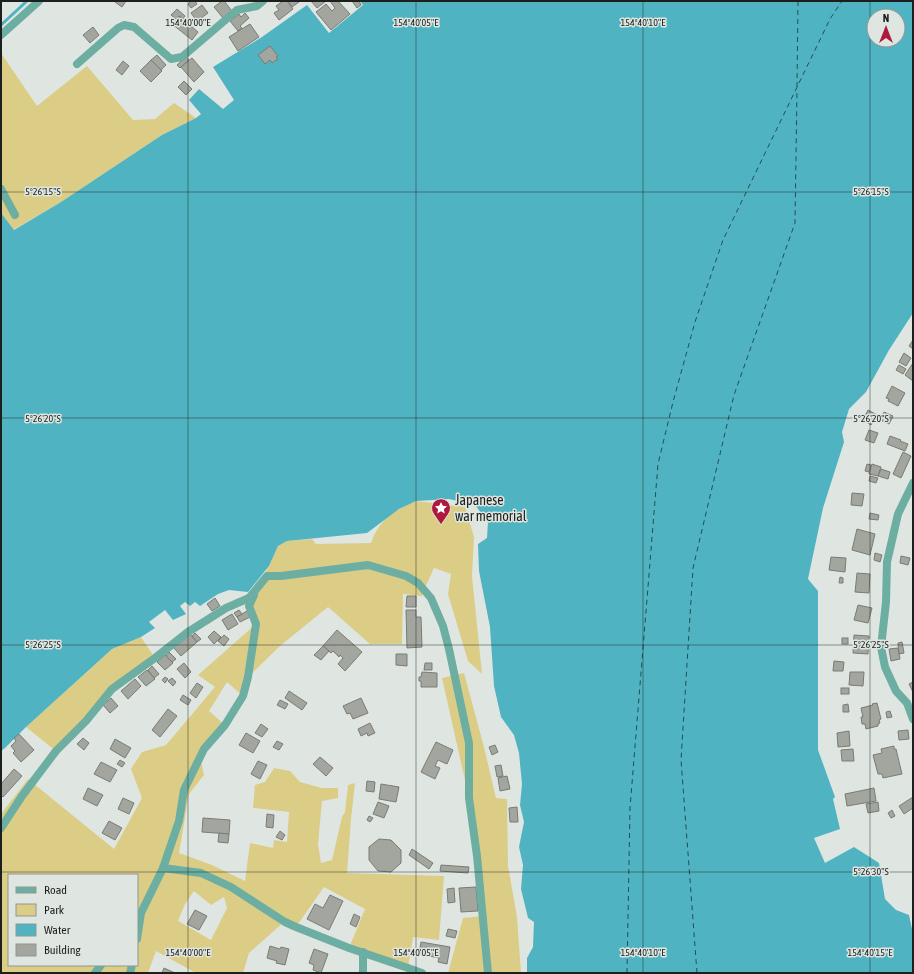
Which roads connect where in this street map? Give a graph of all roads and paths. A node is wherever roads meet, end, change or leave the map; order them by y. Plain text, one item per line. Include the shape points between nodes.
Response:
1 (38, 1) edge
2 (263, 1) edge
3 (1, 35) edge
4 (77, 64) dead end
5 (1, 189) edge
6 (15, 215) dead end
7 (913, 484) edge
8 (257, 587) junction
9 (913, 719) edge
10 (1, 828) edge
11 (162, 868) junction
12 (139, 915) edge
13 (138, 927) edge
14 (363, 952) junction
15 (363, 973) edge
16 (422, 973) edge
17 (488, 973) edge

1 - 3 street
2 - 4 street via 257,6 237,10 182,57 170,59 134,27 124,25
5 - 6 street
7 - 9 street via 898,514 887,562 881,647 885,667 896,691 907,703
8 - 10 street via 249,598 226,608 188,632 112,689 86,721 56,751
8 - 11 street via 249,606 256,624 243,696 225,726 204,748 184,790 179,821
8 - 17 street via 267,576 368,565 406,576 418,583 431,598 443,626 469,743 469,798
11 - 12 street
11 - 14 street via 202,873 231,887 284,922
12 - 13 street
14 - 15 street
14 - 16 street

